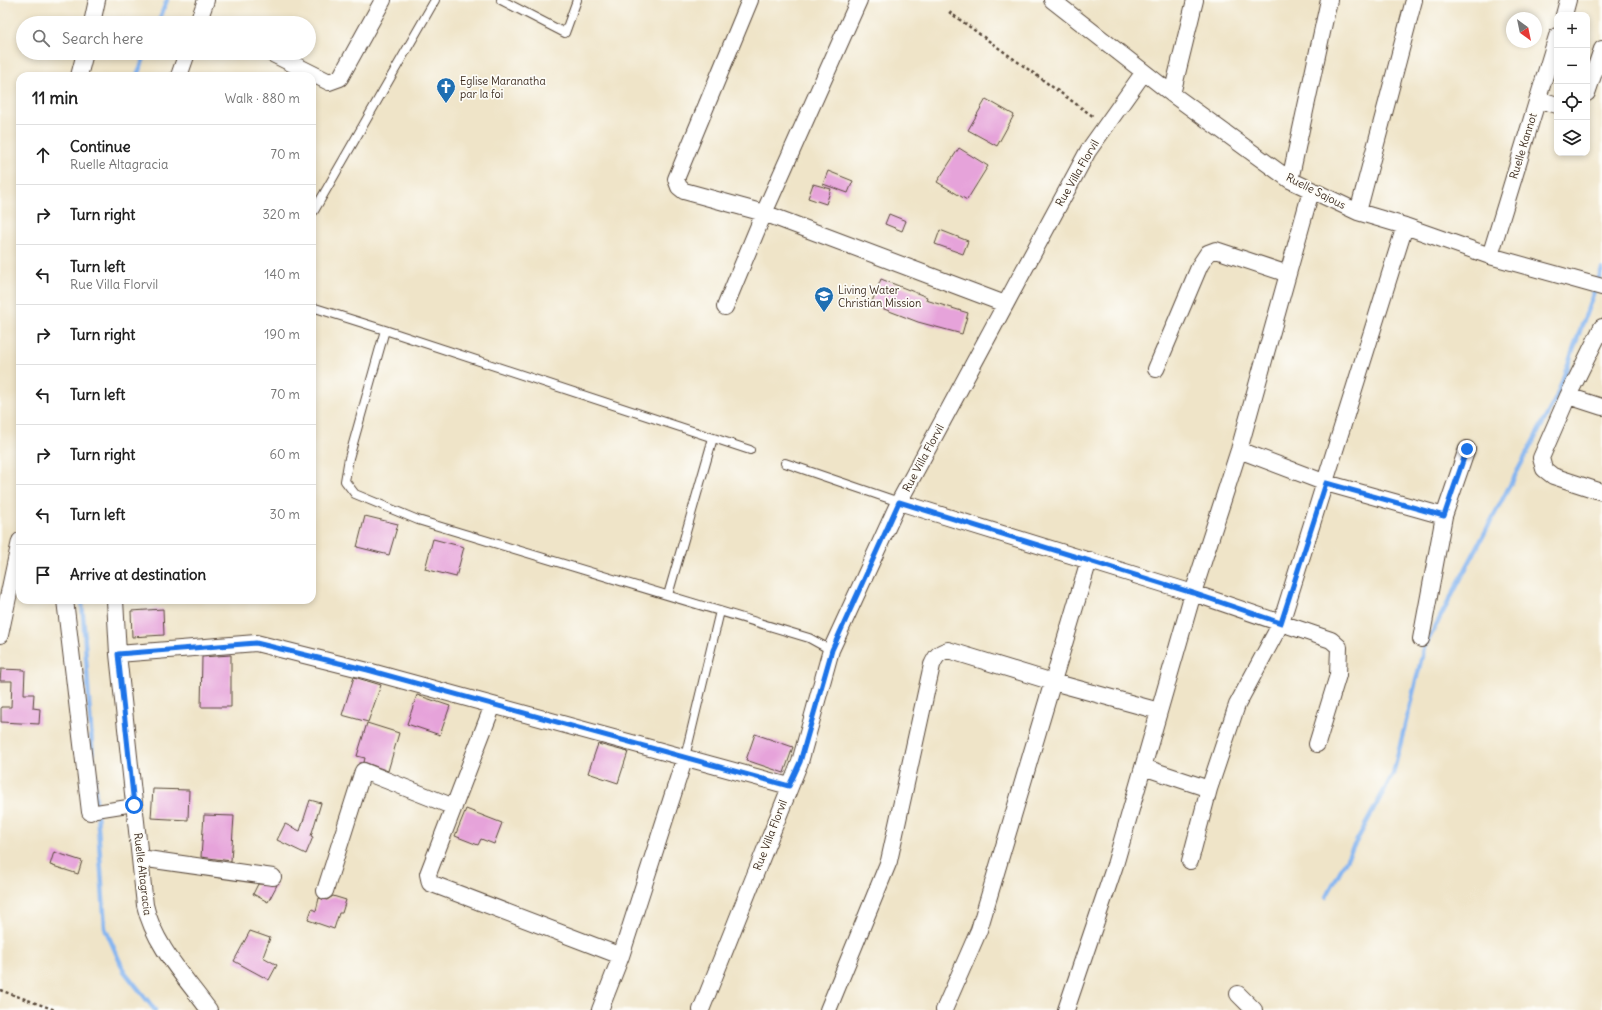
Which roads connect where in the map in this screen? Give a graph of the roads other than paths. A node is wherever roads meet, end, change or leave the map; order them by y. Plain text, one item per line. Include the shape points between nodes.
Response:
1 (97, 0) edge
2 (206, 0) edge
3 (383, 0) edge
4 (435, 0) edge
5 (501, 0) edge
6 (577, 0) edge
7 (750, 0) edge
8 (859, 0) edge
9 (1052, 0) edge
10 (1195, 0) edge
11 (1329, 0) edge
12 (1414, 0) edge
13 (1568, 0) edge
14 (1565, 12) edge
15 (94, 16) edge
16 (204, 16) edge
17 (1554, 46) edge
18 (1602, 49) edge
19 (83, 60) edge
20 (185, 60) edge
21 (285, 60) edge
22 (80, 72) edge
23 (180, 72) edge
24 (310, 72) edge
25 (1144, 72) junction
26 (316, 75) edge
27 (1590, 84) edge
28 (1172, 94) junction
29 (1538, 99) junction
30 (1554, 105) edge
31 (1290, 180) junction
32 (1311, 191) junction
33 (316, 208) edge
34 (1358, 212) junction
35 (764, 213) junction
36 (1405, 226) junction
37 (1490, 256) junction
38 (1288, 274) junction
39 (1602, 287) edge
40 (1005, 304) junction
41 (316, 308) edge
42 (725, 308) dead end
43 (1602, 327) edge
44 (385, 330) junction
45 (1156, 369) dead end
46 (1568, 396) junction
47 (1602, 407) edge
48 (713, 438) junction
49 (1467, 449) dead end
50 (750, 450) dead end
51 (1239, 450) junction
52 (785, 463) dead end
53 (1326, 483) junction
54 (1602, 492) edge
55 (899, 502) junction
56 (1444, 516) junction
57 (16, 557) edge
58 (1088, 560) junction
59 (1193, 593) junction
60 (668, 595) junction
61 (65, 604) edge
62 (115, 604) edge
63 (720, 611) junction
64 (2, 615) edge
65 (1281, 623) junction
66 (0, 635) edge
67 (1421, 639) dead end
68 (832, 650) junction
69 (118, 654) junction
70 (1053, 682) junction
71 (494, 705) junction
72 (1159, 711) junction
73 (1317, 744) dead end
74 (685, 757) junction
75 (1143, 767) junction
76 (789, 786) junction
77 (1209, 789) junction
78 (134, 805) junction
79 (454, 808) junction
80 (90, 812) joint
81 (140, 858) junction
82 (1190, 861) dead end
83 (273, 877) dead end
84 (325, 891) dead end
85 (621, 956) junction
86 (1238, 994) dead end
87 (209, 1010) edge
88 (600, 1010) edge
89 (702, 1010) edge
90 (828, 1010) edge
91 (944, 1010) edge
92 (1066, 1010) edge
93 (1254, 1010) edge

1 - 15 street
2 - 16 street
3 - 26 street via 340,78 330,82
4 - 33 lane
5 - 6 lane via 565,33
7 - 35 street via 676,179 684,191
8 - 35 street
9 - 25 street, Ruelle Sajous
10 - 28 street
11 - 31 street
12 - 34 street
13 - 14 street
17 - 29 street, Ruelle Kannot
18 - 27 street
19 - 22 street
20 - 23 street
21 - 24 street
25 - 28 street, Ruelle Sajous
25 - 40 street, Rue Villa Florvil via 1088,151
28 - 31 street, Ruelle Sajous
29 - 30 street
29 - 37 street, Ruelle Kannot
31 - 32 street, Ruelle Sajous
32 - 34 street, Ruelle Sajous
32 - 38 street
34 - 36 street, Ruelle Sajous
35 - 40 street
35 - 42 street
36 - 37 street, Ruelle Sajous
36 - 53 street
37 - 39 street, Ruelle Sajous
38 - 45 street via 1216,250 1208,252
38 - 51 street
40 - 55 street, Rue Villa Florvil
41 - 44 lane
43 - 46 street
44 - 48 lane
44 - 60 lane via 349,458 345,481 355,494 418,520
46 - 47 street
46 - 54 street via 1541,458 1544,469 1553,476
48 - 50 lane
48 - 60 lane
49 - 56 street
51 - 53 street
51 - 59 street
52 - 55 lane
53 - 56 street
53 - 65 street
55 - 58 street
55 - 68 street, Rue Villa Florvil
56 - 67 street
57 - 64 street
58 - 59 street
58 - 70 street
59 - 65 street
59 - 72 street
60 - 63 lane
61 - 80 street
62 - 69 street, Ruelle Altagracia
63 - 68 lane via 809,638
63 - 74 lane
64 - 66 street
65 - 73 street via 1331,640 1339,647 1338,675
65 - 77 street via 1237,705
68 - 76 street, Rue Villa Florvil via 800,762
69 - 71 street via 256,643 368,670
69 - 78 street, Ruelle Altagracia
70 - 72 street
70 - 90 street via 948,650 936,656 930,673 889,861
70 - 91 street via 979,930
71 - 74 street
71 - 79 street
72 - 75 street
74 - 76 street
74 - 85 street
75 - 77 street
75 - 92 street via 1115,865
76 - 89 street, Rue Villa Florvil
77 - 82 street
78 - 80 street
78 - 81 street, Ruelle Altagracia
79 - 84 street via 363,771
79 - 85 street via 428,874 430,883
81 - 83 street
81 - 87 street, Ruelle Altagracia via 149,922 157,939
85 - 88 street
86 - 93 street

